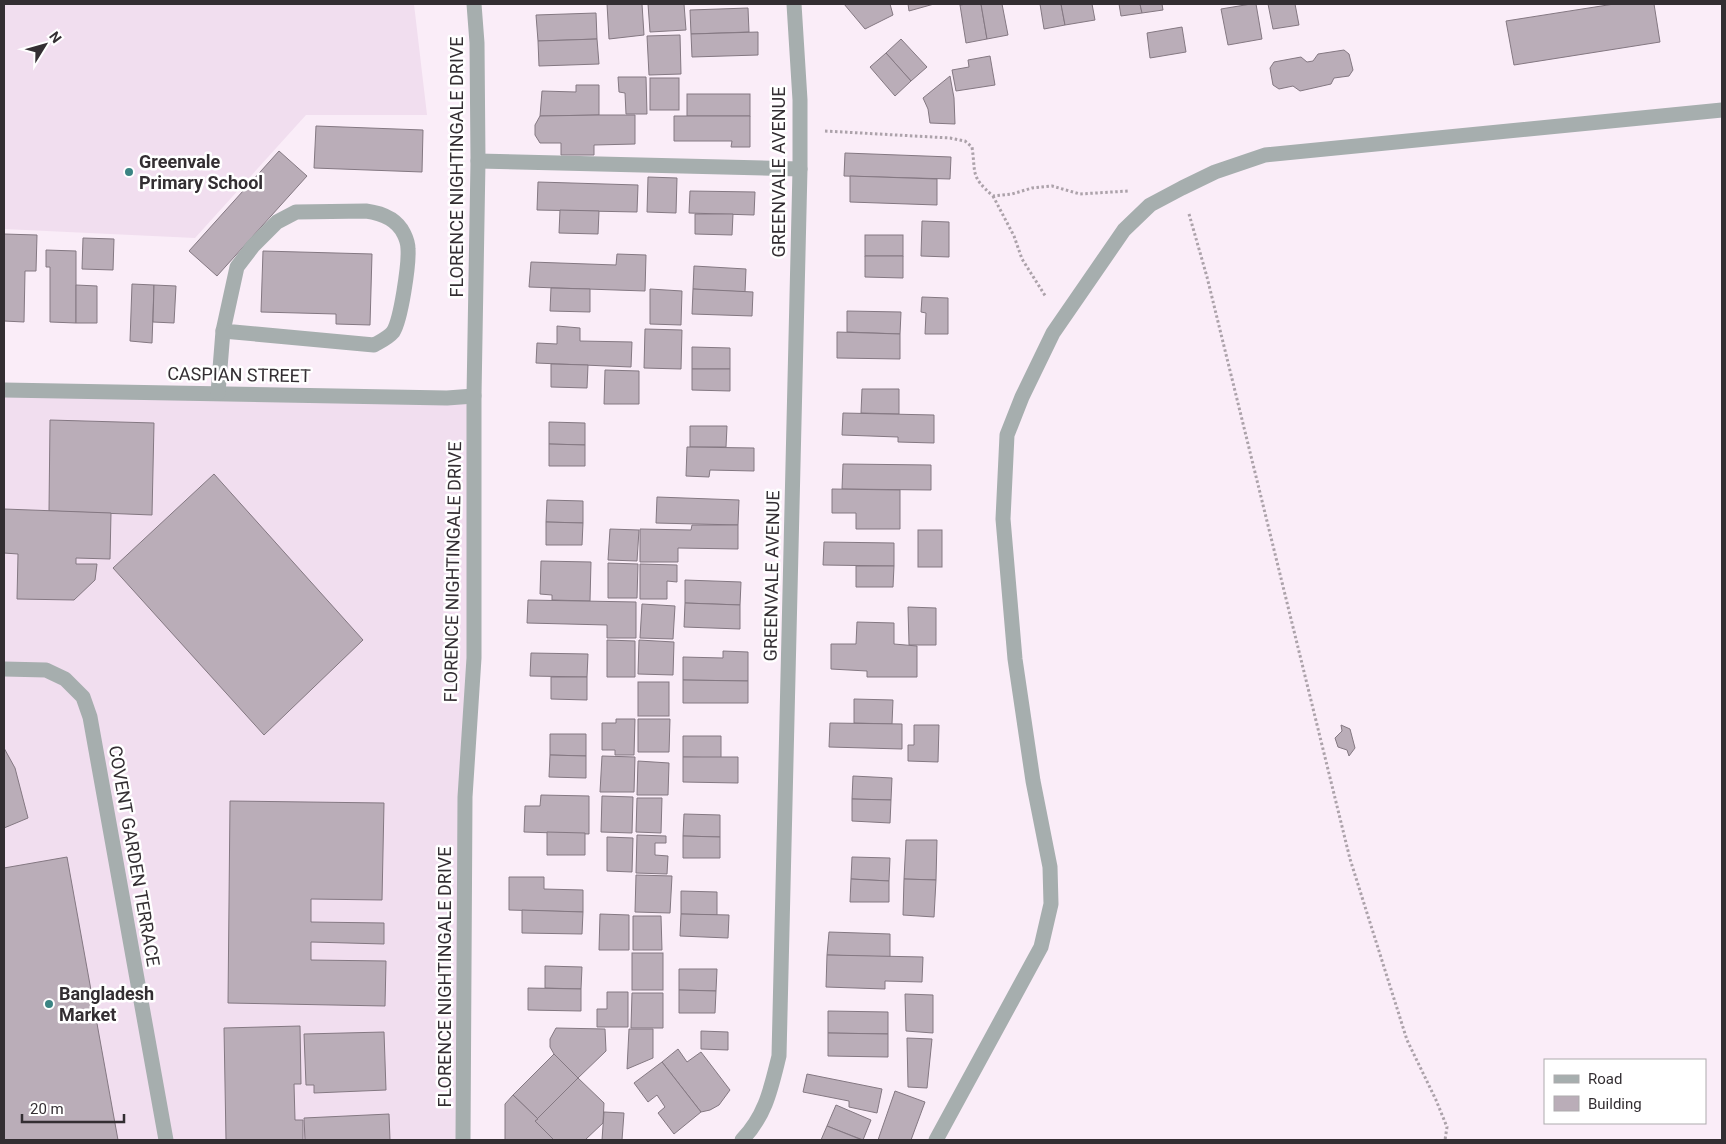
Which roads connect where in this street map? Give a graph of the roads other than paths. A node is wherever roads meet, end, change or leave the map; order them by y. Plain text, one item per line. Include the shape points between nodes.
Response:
1 (474, 4) edge
2 (794, 4) edge
3 (1722, 110) edge
4 (478, 161) junction
5 (800, 169) junction
6 (223, 330) junction
7 (4, 390) edge
8 (218, 393) junction
9 (474, 396) junction
10 (4, 669) edge
11 (166, 1140) edge
12 (463, 1140) edge
13 (742, 1140) edge
14 (936, 1140) edge

1 - 4 street, FLORENCE NIGHTINGALE DRIVE
2 - 5 street, GREENVALE AVENUE
3 - 14 street via 1265,155 1215,172 1150,205 1124,230 1053,332 1007,435 1003,518 1014,659 1050,867 1051,904 1041,947
4 - 5 street
4 - 9 street, FLORENCE NIGHTINGALE DRIVE
5 - 13 street, GREENVALE AVENUE via 779,1056 766,1104 753,1129
6 - 6 street via 237,268 277,222 296,212 366,211 380,213 403,233 408,248 398,320 384,340 374,345
6 - 8 street
7 - 8 street, CASPIAN STREET
8 - 9 street, CASPIAN STREET
9 - 12 street, FLORENCE NIGHTINGALE DRIVE via 474,658 465,797
10 - 11 street, COVENT GARDEN TERRACE via 46,670 65,679 83,697 90,717

